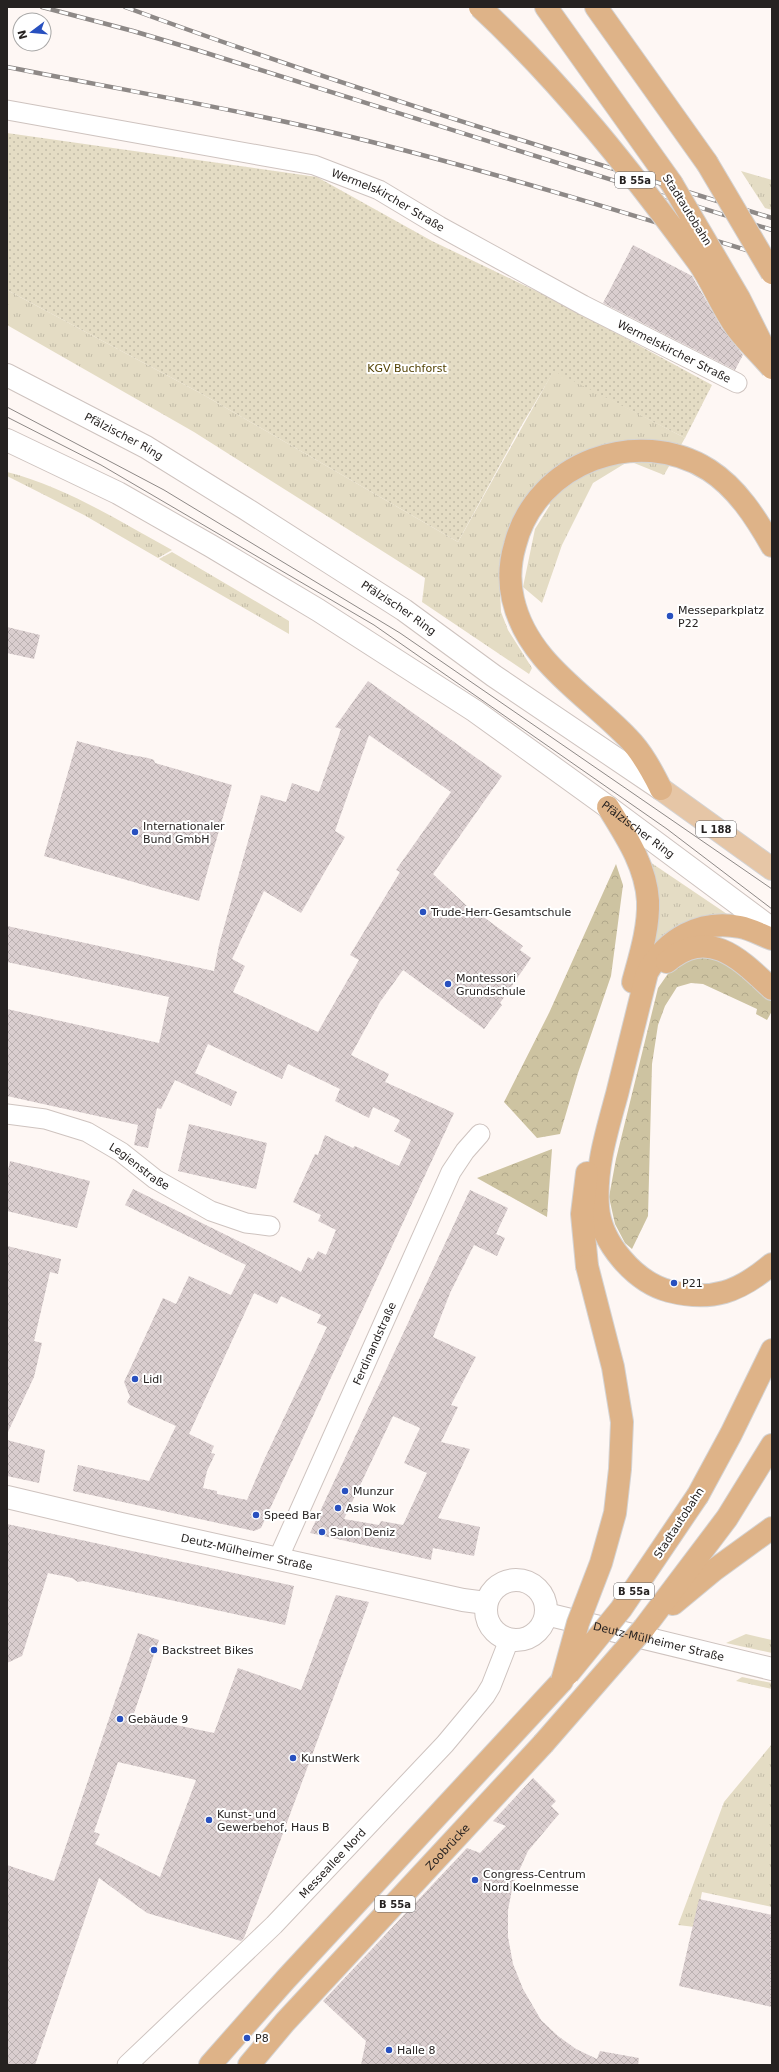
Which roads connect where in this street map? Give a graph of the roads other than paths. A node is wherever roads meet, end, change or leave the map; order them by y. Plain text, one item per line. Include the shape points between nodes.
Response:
1 (480, 7) edge
2 (546, 7) edge
3 (601, 12) edge
4 (7, 110) edge
5 (772, 273) edge
6 (772, 364) edge
7 (772, 368) edge
8 (7, 375) edge
9 (737, 383) dead end
10 (7, 440) edge
11 (772, 546) edge
12 (661, 789) junction
13 (608, 807) junction
14 (772, 869) edge
15 (772, 929) edge
16 (772, 939) edge
17 (772, 989) edge
18 (635, 1022) junction
19 (7, 1114) edge
20 (480, 1134) dead end
21 (270, 1226) dead end
22 (772, 1264) edge
23 (772, 1350) edge
24 (772, 1445) edge
25 (7, 1497) edge
26 (772, 1528) edge
27 (278, 1559) junction
28 (486, 1603) junction
29 (546, 1614) junction
30 (644, 1628) junction
31 (509, 1640) junction
32 (772, 1669) edge
33 (562, 1681) junction
34 (127, 2065) edge
35 (210, 2065) edge
36 (249, 2065) edge

1 - 7 highway, B 55a, bridge via 584,116 702,267 737,329
2 - 6 highway, Stadtautobahn / B 55a, bridge via 672,184 739,298
3 - 5 highway, bridge via 707,163
4 - 9 street, Wermelskircher Straße via 314,165 379,190 444,230 582,305
8 - 12 main road, Pfälzischer Ring / L 188 via 146,447 246,509 404,610 494,676
10 - 13 main road, Pfälzischer Ring via 118,494 312,606 475,711
11 - 12 highway via 744,503 724,481 694,462 669,453 643,450 604,455 581,463 562,475 540,496 525,517 517,535 510,576 512,598 528,639 542,658 629,738
12 - 14 main road, Pfälzischer Ring / L 188
13 - 15 main road, Pfälzischer Ring
13 - 33 highway, bridge via 633,847 644,877 648,901 642,946 585,1182 582,1214 587,1266 613,1367 622,1422 620,1469 615,1513 601,1563 578,1623
16 - 18 highway via 742,927 732,926 707,927 678,938 663,949 647,973
17 - 18 highway via 730,953 707,947 685,949 671,959 661,971
18 - 22 highway via 602,1152 599,1176 598,1209 603,1228 615,1250 646,1281 686,1295 721,1294 756,1278
19 - 21 street, Legienstraße via 45,1119 87,1132 120,1152 155,1179 211,1211 246,1223
20 - 27 street, Ferdinandstraße via 451,1172
23 - 33 highway, Stadtautobahn / B 55a, bridge via 698,1495 621,1609
24 - 30 highway, B 55a via 727,1518
25 - 27 main road, Deutz-Mülheimer Straße
26 - 30 highway via 714,1570
27 - 28 main road, Deutz-Mülheimer Straße
28 - 29 main road via 491,1592 499,1584 521,1580 530,1583 543,1596
28 - 31 main road via 491,1626 500,1636
29 - 31 main road via 540,1629 534,1634 518,1640
29 - 32 main road, Deutz-Mülheimer Straße
30 - 36 highway, Zoobrücke / B 55a, bridge via 543,1744 285,2022
31 - 34 street, Messeallee Nord via 485,1696 445,1744 274,1925
33 - 35 highway, B 55a via 286,1979

